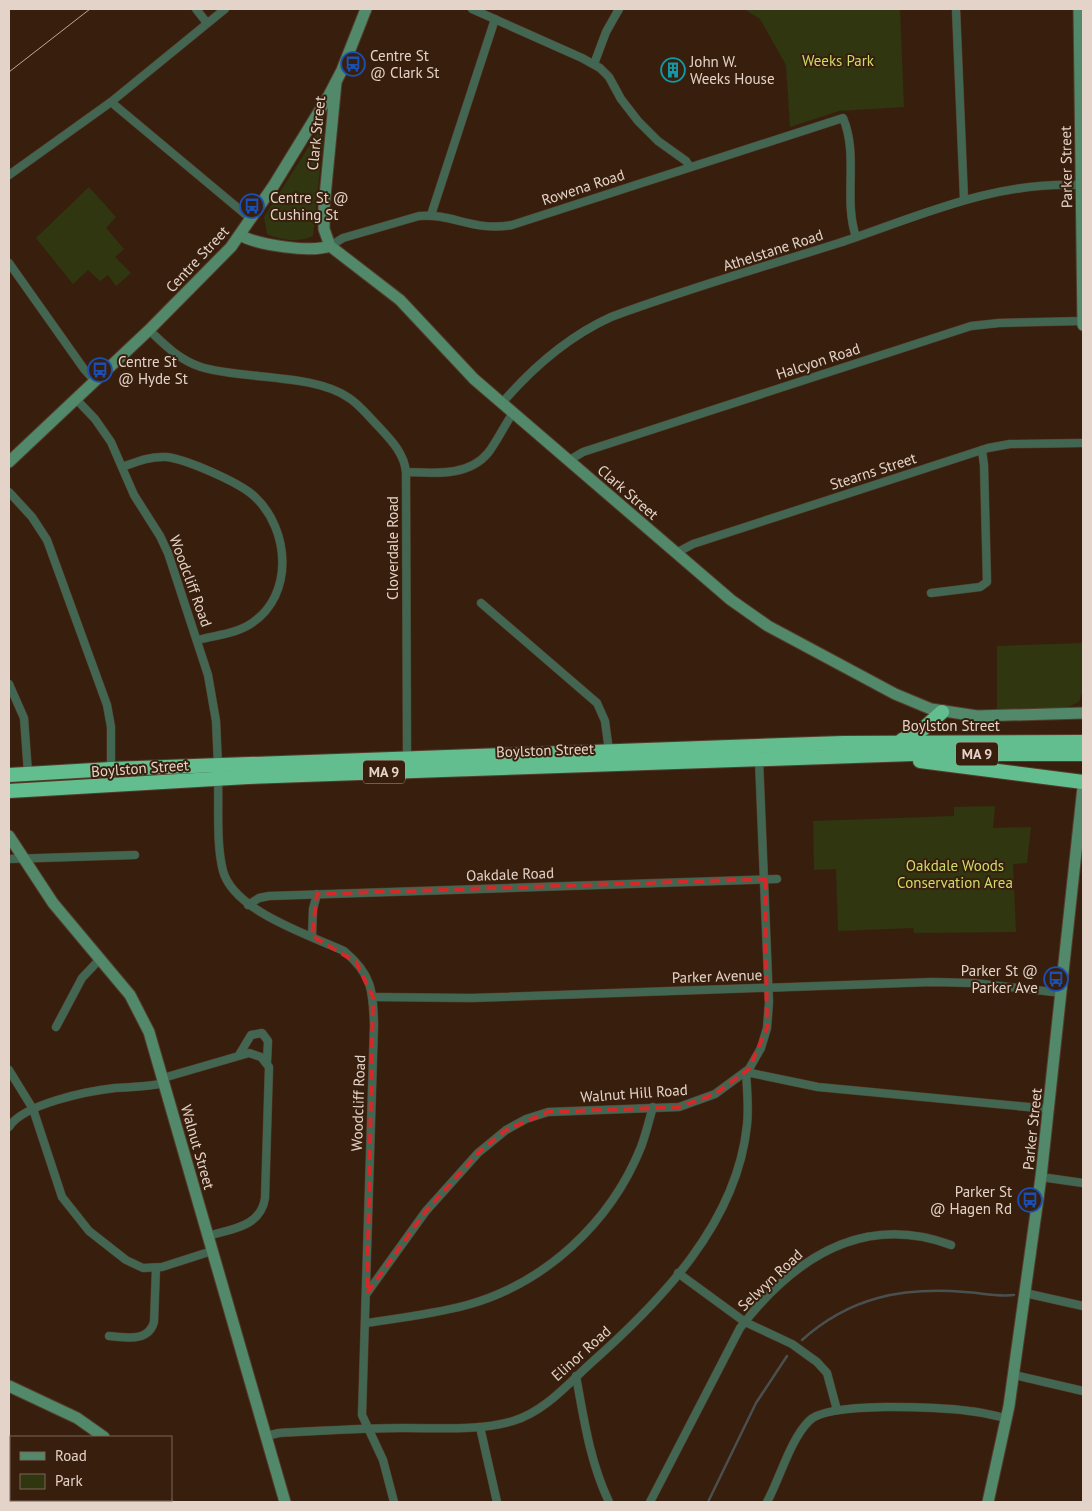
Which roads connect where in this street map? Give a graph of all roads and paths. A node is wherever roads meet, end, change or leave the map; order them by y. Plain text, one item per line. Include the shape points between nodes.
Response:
1 (196, 9) edge
2 (225, 9) edge
3 (366, 9) edge
4 (472, 9) edge
5 (619, 9) edge
6 (956, 9) edge
7 (1078, 9) edge
8 (495, 19) junction
9 (208, 23) junction
10 (594, 64) junction
11 (336, 82) junction
12 (111, 102) junction
13 (1082, 159) edge
14 (690, 168) junction
15 (9, 176) edge
16 (1081, 185) junction
17 (964, 199) junction
18 (431, 215) junction
19 (250, 219) junction
20 (240, 235) junction
21 (856, 237) junction
22 (330, 246) junction
23 (1083, 258) edge
24 (9, 263) edge
25 (1083, 321) edge
26 (1083, 325) edge
27 (149, 330) junction
28 (95, 381) junction
29 (76, 399) junction
30 (502, 403) junction
31 (513, 413) junction
32 (1083, 443) edge
33 (982, 450) junction
34 (568, 461) junction
35 (9, 462) edge
36 (122, 466) junction
37 (406, 472) junction
38 (9, 492) edge
39 (676, 553) junction
40 (932, 593) dead end
41 (480, 603) dead end
42 (198, 640) junction
43 (9, 684) edge
44 (942, 712) junction
45 (1083, 713) edge
46 (899, 742) junction
47 (1083, 742) edge
48 (609, 751) junction
49 (1083, 754) edge
50 (878, 755) junction
51 (407, 758) junction
52 (759, 760) junction
53 (111, 769) junction
54 (9, 770) edge
55 (218, 772) junction
56 (28, 773) junction
57 (9, 775) edge
58 (1083, 782) edge
59 (1083, 787) edge
60 (9, 791) edge
61 (9, 836) edge
62 (135, 856) dead end
63 (9, 858) edge
64 (23, 858) junction
65 (765, 879) junction
66 (777, 879) dead end
67 (317, 894) junction
68 (248, 905) junction
69 (312, 936) junction
70 (100, 958) junction
71 (768, 988) junction
72 (1062, 993) junction
73 (373, 997) junction
74 (56, 1027) dead end
75 (239, 1055) junction
76 (267, 1062) junction
77 (9, 1070) edge
78 (746, 1072) junction
79 (163, 1080) junction
80 (653, 1107) junction
81 (33, 1109) junction
82 (1049, 1109) junction
83 (9, 1128) edge
84 (1042, 1177) junction
85 (1083, 1183) edge
86 (208, 1236) junction
87 (951, 1244) dead end
88 (212, 1251) junction
89 (156, 1268) junction
90 (678, 1273) junction
91 (367, 1293) junction
92 (1025, 1294) junction
93 (1083, 1306) edge
94 (745, 1322) junction
95 (366, 1323) junction
96 (109, 1336) dead end
97 (1014, 1374) junction
98 (576, 1376) junction
99 (9, 1386) edge
100 (1083, 1391) edge
101 (837, 1410) junction
102 (1007, 1418) junction
103 (480, 1427) junction
104 (368, 1429) junction
105 (103, 1436) edge
106 (266, 1436) junction
107 (768, 1501) edge
108 (285, 1502) edge
109 (394, 1502) edge
110 (497, 1502) edge
111 (609, 1502) edge
112 (650, 1502) edge
113 (778, 1502) edge
114 (988, 1502) edge

1 - 9 street
2 - 9 street
3 - 11 main road, Centre Street
4 - 8 street
5 - 10 street
6 - 17 street
7 - 13 main road, Parker Street
8 - 10 street
8 - 18 street
9 - 12 street
10 - 14 street via 609,77 621,99 645,128 686,161
11 - 19 main road, Centre Street
11 - 22 main road, Clark Street via 324,208 324,229
12 - 15 street
12 - 19 street
13 - 16 main road, Parker Street
14 - 18 street, Rowena Road via 504,226 474,226
14 - 21 street, Rowena Road via 843,118 850,137 852,222
16 - 17 street, Athelstane Road via 1022,186
16 - 23 main road, Parker Street
17 - 21 street, Athelstane Road
18 - 22 street, Rowena Road via 405,219 343,238
19 - 20 main road, Centre Street
20 - 22 main road via 274,245 314,249
20 - 27 main road, Centre Street via 220,260
21 - 30 street, Athelstane Road via 606,320 538,363
22 - 30 main road, Clark Street via 400,300 461,366
23 - 25 main road, Parker Street
24 - 28 street
25 - 26 main road, Parker Street
25 - 34 street, Halcyon Road via 972,326 583,452
27 - 28 main road, Centre Street
27 - 37 street via 176,355 201,367 315,385 341,393 390,439 402,455
28 - 29 main road, Centre Street
29 - 35 main road, Centre Street
29 - 36 street, Woodcliff Road via 101,427
30 - 31 main road, Clark Street
31 - 34 main road, Clark Street
31 - 37 street via 491,449 477,463 444,473
32 - 33 street, Stearns Street via 1010,444
33 - 39 street, Stearns Street via 693,544
33 - 40 street via 988,582 976,588
34 - 39 main road, Clark Street
36 - 42 street, Woodcliff Road via 134,495 168,553
36 - 42 street via 158,457 188,462 250,492 266,510 276,529 283,568 280,586 270,608 240,630
37 - 51 street, Cloverdale Road
38 - 53 street via 38,524 51,548 107,705 111,727
39 - 44 main road, Clark Street via 763,623 896,694
41 - 48 street via 597,703 605,721
42 - 55 street, Woodcliff Road via 215,710
43 - 56 street via 24,718
44 - 45 main road, Boylston Street via 977,716
44 - 46 highway
46 - 47 highway, Boylston Street / MA 9
46 - 48 highway, Boylston Street / MA 9
48 - 51 highway, Boylston Street / MA 9
49 - 50 highway, Boylston Street / MA 9
50 - 52 highway, Boylston Street / MA 9
50 - 58 highway
51 - 55 highway, Boylston Street / MA 9
52 - 55 highway, Boylston Street / MA 9
52 - 65 street, Walnut Hill Road
53 - 55 highway, Boylston Street / MA 9
53 - 56 highway, Boylston Street / MA 9
54 - 56 main road
55 - 60 highway, Boylston Street / MA 9
55 - 68 street, Woodcliff Road via 223,871 233,890
56 - 57 highway, Boylston Street / MA 9
59 - 72 main road, Parker Street
61 - 64 main road, Walnut Street
62 - 64 street
63 - 64 street
64 - 70 main road, Walnut Street via 60,912
65 - 66 street, Oakdale Road
65 - 67 street, Oakdale Road
65 - 71 street, Walnut Hill Road
67 - 68 street, Oakdale Road via 264,896
67 - 69 street
68 - 69 street, Woodcliff Road
69 - 73 street, Woodcliff Road via 344,951 356,962 365,973
70 - 74 street via 82,978
70 - 79 main road, Walnut Street via 140,1013
71 - 72 street, Parker Avenue via 932,982
71 - 73 street, Parker Avenue via 472,998
71 - 78 street, Walnut Hill Road via 767,1028 761,1048
72 - 82 main road, Parker Street
73 - 91 street, Woodcliff Road
75 - 76 street via 254,1053
75 - 76 street via 252,1036 262,1033 268,1041
75 - 79 street
76 - 86 street via 270,1071 262,1211 248,1223
77 - 81 street
78 - 80 street, Walnut Hill Road via 715,1094 696,1102 679,1107
78 - 82 street via 818,1088
78 - 90 street, Elinor Road via 748,1124 733,1179 711,1228
79 - 81 street via 98,1091
79 - 86 main road, Walnut Street
80 - 91 street, Walnut Hill Road via 548,1112 506,1130 478,1153 432,1204
80 - 95 street via 642,1146 624,1184 577,1243 551,1264 501,1292 468,1305
81 - 83 street via 21,1115
81 - 89 street via 55,1180 74,1214 89,1231 126,1260 143,1268
82 - 84 main road, Parker Street
84 - 85 street
84 - 92 main road, Parker Street
86 - 88 main road, Walnut Street
87 - 94 street, Selwyn Road via 910,1235 871,1235 851,1239 820,1253 802,1267
88 - 89 street
88 - 106 main road, Walnut Street
89 - 96 street via 154,1322 150,1330 140,1337
90 - 94 street
90 - 98 street, Elinor Road via 639,1320
91 - 95 street, Woodcliff Road
92 - 93 street
92 - 97 main road, Parker Street
94 - 101 street via 792,1344 817,1362 827,1373
94 - 112 street, Selwyn Road
95 - 104 street, Woodcliff Road via 362,1415
97 - 100 street
97 - 102 main road, Parker Street
98 - 103 street, Elinor Road via 526,1418
98 - 111 street via 589,1450 598,1481
99 - 105 main road via 77,1418
101 - 102 street via 932,1408
101 - 107 street via 819,1414 807,1422
102 - 114 main road, Parker Street
103 - 104 street, Elinor Road
103 - 110 street
104 - 106 street, Elinor Road
104 - 109 street, Woodcliff Road via 383,1460
106 - 108 main road, Walnut Street
107 - 113 street

